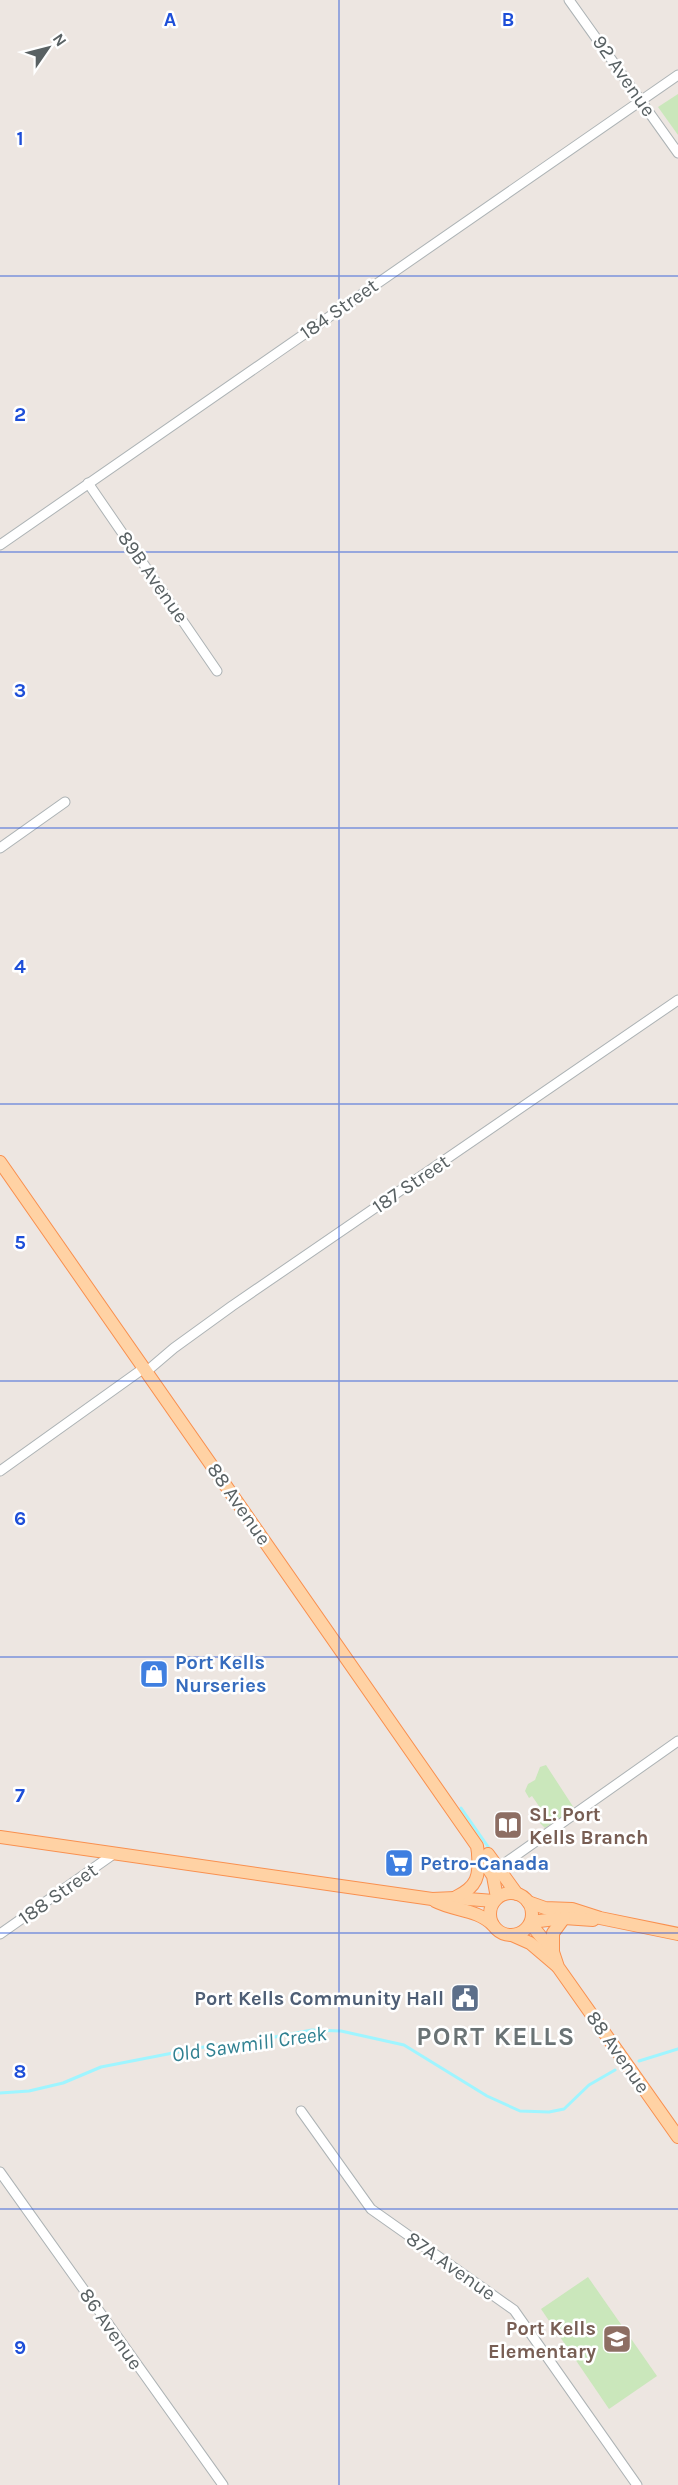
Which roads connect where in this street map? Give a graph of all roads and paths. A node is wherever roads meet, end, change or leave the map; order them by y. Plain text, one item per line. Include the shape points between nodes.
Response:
1 (569, 0) edge
2 (678, 75) edge
3 (641, 99) junction
4 (678, 153) edge
5 (88, 483) junction
6 (0, 545) edge
7 (217, 671) dead end
8 (65, 802) dead end
9 (0, 848) edge
10 (678, 1000) edge
11 (0, 1162) edge
12 (145, 1370) junction
13 (0, 1471) edge
14 (678, 1741) edge
15 (0, 1837) edge
16 (477, 1850) junction
17 (115, 1853) junction
18 (498, 1868) junction
19 (517, 1894) junction
20 (455, 1898) junction
21 (432, 1899) junction
22 (495, 1900) junction
23 (528, 1902) junction
24 (564, 1918) junction
25 (600, 1918) junction
26 (531, 1923) junction
27 (493, 1926) junction
28 (0, 1934) edge
29 (678, 1934) edge
30 (512, 1935) junction
31 (553, 1953) junction
32 (558, 1966) junction
33 (301, 2111) dead end
34 (678, 2137) edge
35 (0, 2172) edge
36 (223, 2485) edge
37 (637, 2485) edge

1 - 3 street, 92 Avenue
2 - 3 street, 184 Street
3 - 4 street, 92 Avenue
3 - 5 street, 184 Street
5 - 6 street, 184 Street
5 - 7 street, 89B Avenue
8 - 9 street
10 - 12 street, 187 Street
11 - 12 main road, 88 Avenue
12 - 13 street, 187 Street
12 - 16 main road, 88 Avenue
14 - 18 street
15 - 17 main road
16 - 18 main road, 88 Avenue via 484,1850
16 - 20 main road via 480,1871 475,1885
16 - 22 main road, 88 Avenue via 493,1876
17 - 21 main road
17 - 28 street, 188 Street
18 - 19 main road, 88 Avenue
19 - 22 main road via 506,1893
19 - 23 main road
20 - 21 main road
20 - 22 main road
21 - 27 main road via 477,1914
22 - 27 main road via 489,1913
23 - 25 main road
23 - 26 main road
24 - 25 main road
24 - 26 main road
24 - 31 main road via 553,1933
25 - 29 main road
26 - 30 main road via 522,1933
26 - 31 main road, 88 Avenue
27 - 30 main road
30 - 32 main road, 88 Avenue via 530,1943
31 - 32 main road, 88 Avenue
32 - 34 main road, 88 Avenue
33 - 37 street, 87A Avenue via 371,2209 514,2310
35 - 36 street, 86 Avenue

